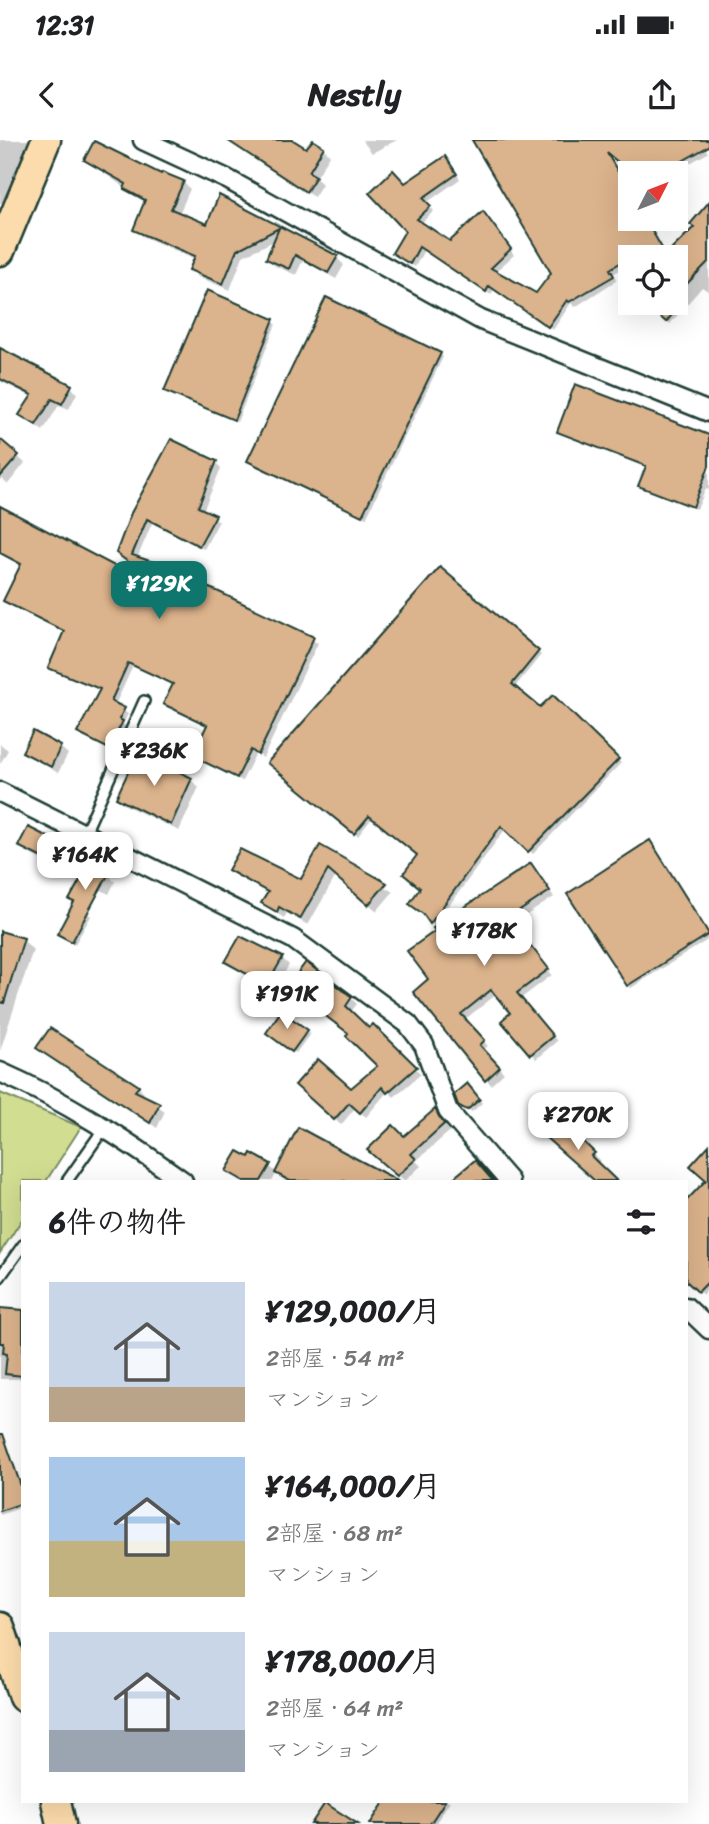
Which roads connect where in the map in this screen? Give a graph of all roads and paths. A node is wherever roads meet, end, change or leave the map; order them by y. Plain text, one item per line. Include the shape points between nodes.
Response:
1 (143, 140) edge
2 (41, 141) edge
3 (0, 251) edge
4 (709, 412) edge
5 (144, 701) dead end
6 (0, 792) edge
7 (85, 833) junction
8 (0, 1072) edge
9 (105, 1127) junction
10 (68, 1180) edge
11 (182, 1180) edge
12 (508, 1180) edge
13 (21, 1248) edge
14 (0, 1277) edge
15 (688, 1309) edge
16 (709, 1329) edge
17 (0, 1627) edge
18 (21, 1691) edge
19 (56, 1803) edge
20 (61, 1824) edge

1 - 4 street via 262,198 481,320
2 - 3 main road
5 - 7 lane
6 - 7 street
7 - 12 street via 293,939 408,1024 424,1045 448,1111
8 - 9 street
9 - 10 lane
9 - 11 street
13 - 14 lane
15 - 16 street
17 - 18 main road
19 - 20 main road

